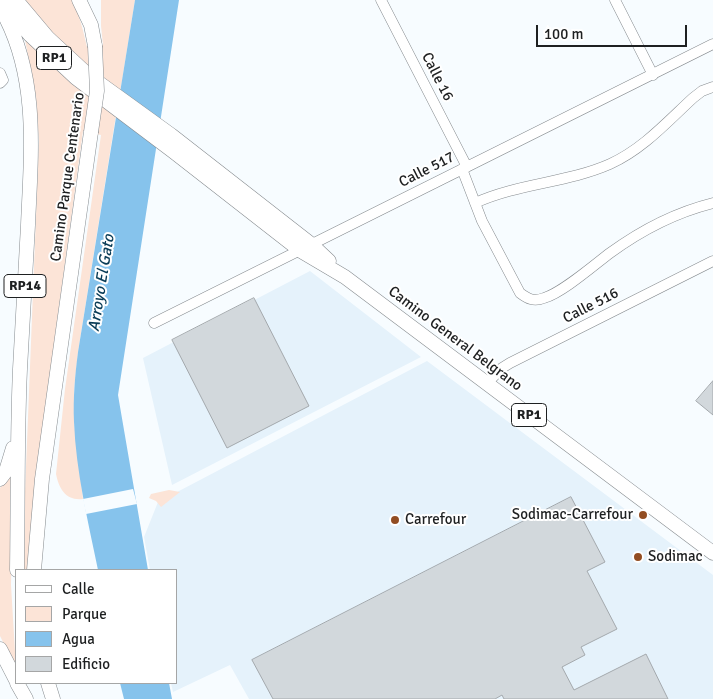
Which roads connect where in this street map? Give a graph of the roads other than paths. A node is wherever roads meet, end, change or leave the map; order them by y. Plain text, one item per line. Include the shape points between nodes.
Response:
1 (0, 0) edge
2 (16, 0) edge
3 (79, 0) edge
4 (92, 0) edge
5 (381, 0) edge
6 (615, 0) edge
7 (0, 7) edge
8 (92, 25) junction
9 (713, 44) edge
10 (653, 74) junction
11 (713, 87) edge
12 (115, 102) junction
13 (465, 168) junction
14 (475, 203) junction
15 (713, 203) edge
16 (306, 248) junction
17 (713, 261) edge
18 (154, 323) dead end
19 (487, 384) junction
20 (18, 423) junction
21 (0, 479) edge
22 (713, 553) edge
23 (17, 569) edge
24 (34, 569) edge
25 (0, 648) edge
26 (15, 678) edge
27 (18, 684) edge
28 (28, 684) edge
29 (48, 684) edge
30 (26, 699) edge
31 (32, 699) edge
32 (53, 699) edge

1 - 12 main road, Camino General Belgrano / RP1 via 47,52 76,78
2 - 12 main road, Camino General Belgrano / RP1 via 48,38
3 - 8 main road, Camino Parque Centenario / RP14
4 - 8 main road
5 - 13 street, Calle 16
6 - 10 street
7 - 20 main road, Camino Parque Centenario / RP14 via 23,61 32,128
8 - 24 main road, Camino Parque Centenario / RP14, bridge via 97,91 42,479
9 - 10 street, Calle 517
10 - 13 street, Calle 517
11 - 14 street via 693,98 641,147 609,164 514,188
12 - 16 main road, Camino General Belgrano / RP1 via 174,152
12 - 16 main road, Camino General Belgrano / RP1 via 171,135
13 - 14 street, Calle 16
13 - 16 street, Calle 517
14 - 15 street, Calle 16 via 520,293 536,300 556,294 637,236 676,216
16 - 18 street, Calle 517
16 - 19 main road, Camino General Belgrano / RP1
17 - 19 street, Calle 516 via 510,363
19 - 22 main road, Camino General Belgrano / RP1
20 - 21 main road via 12,454
20 - 23 main road, Camino Parque Centenario / RP14
25 - 26 main road
27 - 30 main road
28 - 31 main road
29 - 32 main road

